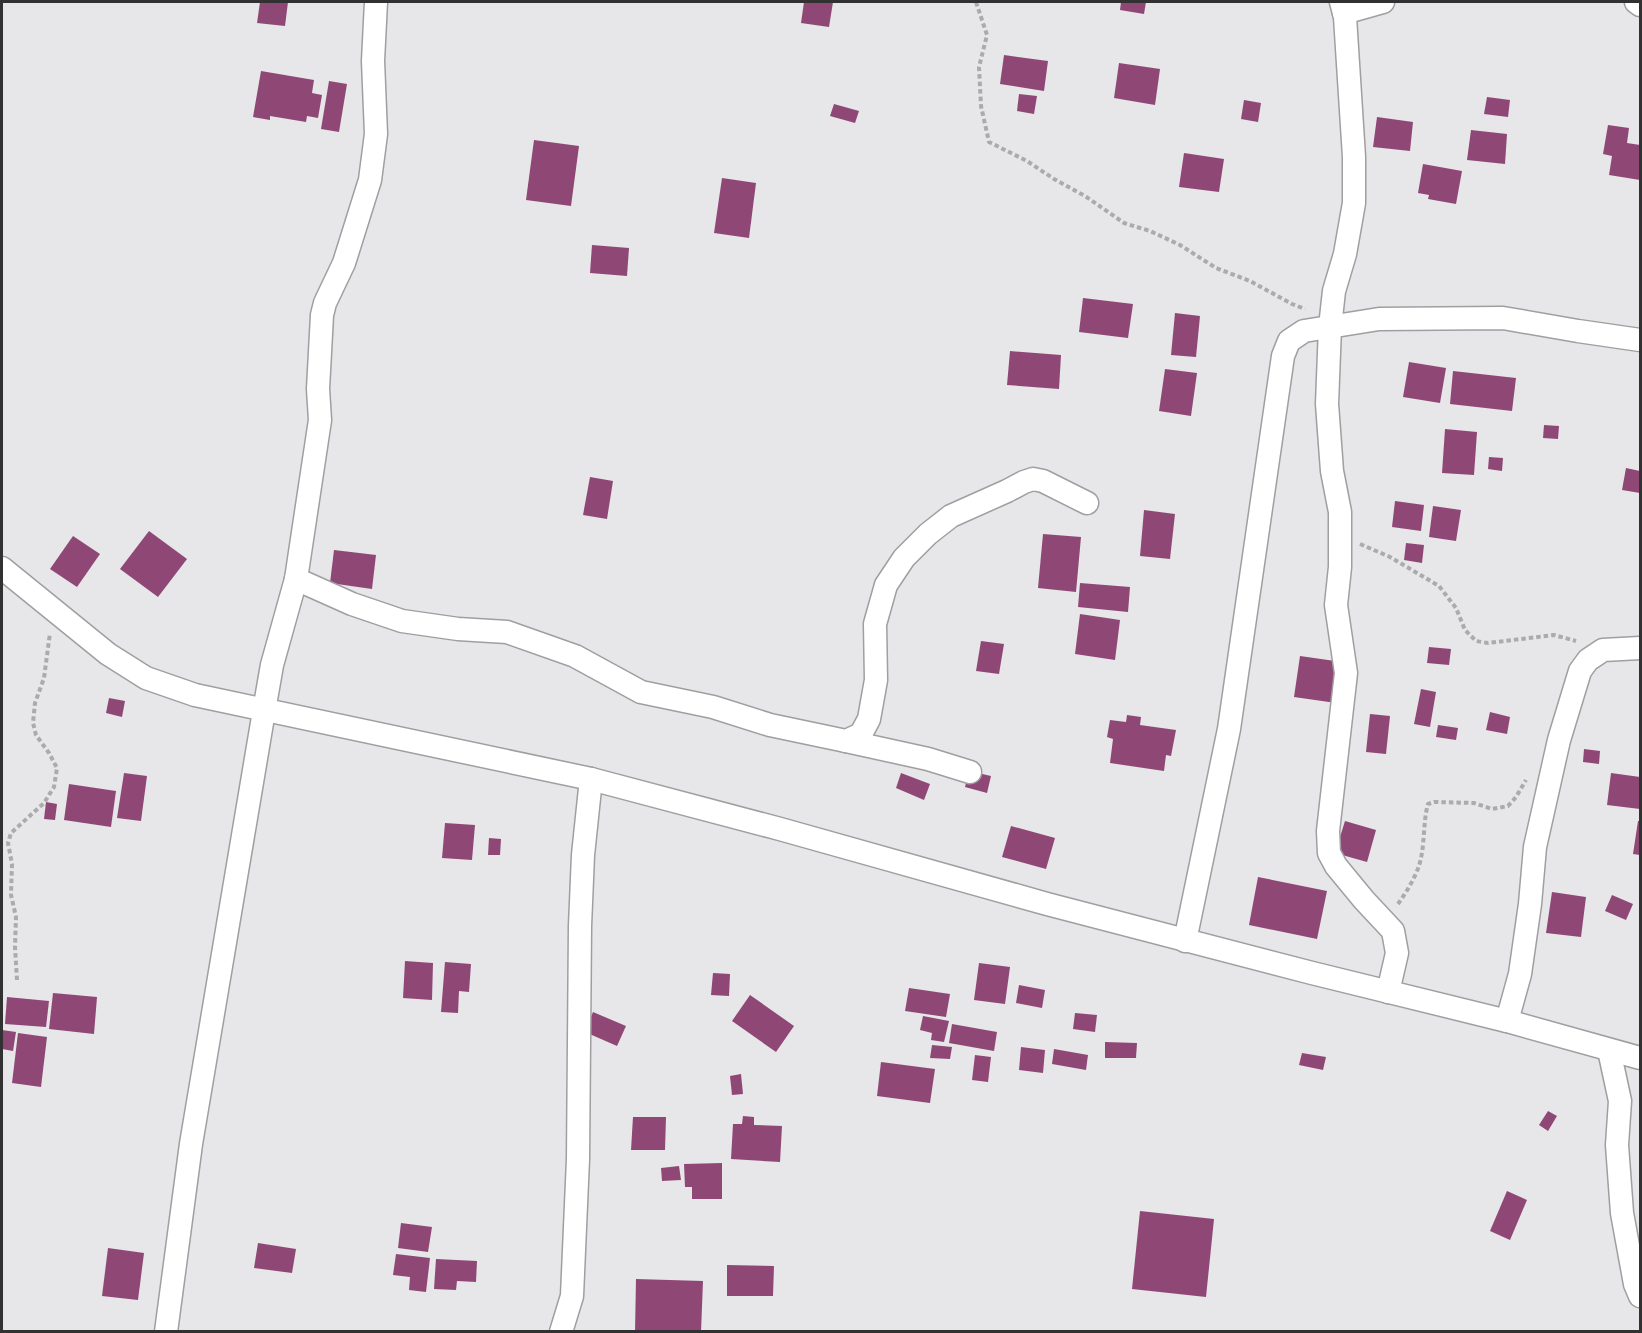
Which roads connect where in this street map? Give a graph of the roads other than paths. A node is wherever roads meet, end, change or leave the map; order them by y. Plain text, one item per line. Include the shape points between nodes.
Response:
1 (376, 2) edge
2 (1383, 2) edge
3 (1636, 2) edge
4 (1641, 5) edge
5 (1342, 7) edge
6 (1331, 322) junction
7 (1641, 340) edge
8 (1087, 503) dead end
9 (2, 568) edge
10 (296, 579) junction
11 (1641, 648) edge
12 (264, 711) junction
13 (846, 741) junction
14 (970, 772) dead end
15 (591, 779) junction
16 (1185, 941) junction
17 (1388, 992) junction
18 (1508, 1021) junction
19 (1609, 1050) junction
20 (1641, 1058) edge
21 (1641, 1296) edge
22 (166, 1332) edge
23 (561, 1332) edge

1 - 10 street via 376,134 370,180 344,263 322,315 320,420
2 - 5 street
3 - 4 street
5 - 6 street via 1354,203
6 - 7 street via 1503,318
6 - 16 street via 1289,341 1283,356 1229,729
6 - 17 street via 1327,404 1332,471 1340,512 1336,605 1346,673 1328,831 1329,853 1336,867 1393,932 1397,952
8 - 13 street via 1033,479 951,516 920,542 886,585 875,624 876,680 870,719 861,734
9 - 12 street via 108,654 146,678 195,695
10 - 12 street via 272,665
10 - 13 street via 402,621 507,632 575,656 641,692
11 - 18 street via 1603,650 1580,670 1559,740 1535,847 1520,974
12 - 15 street
12 - 22 street via 191,1144
13 - 14 street
15 - 16 street
15 - 23 street via 580,926 578,1159 572,1296
16 - 17 street
17 - 18 street
18 - 19 street
19 - 20 street
19 - 21 street via 1620,1101 1617,1145 1622,1213 1635,1284

